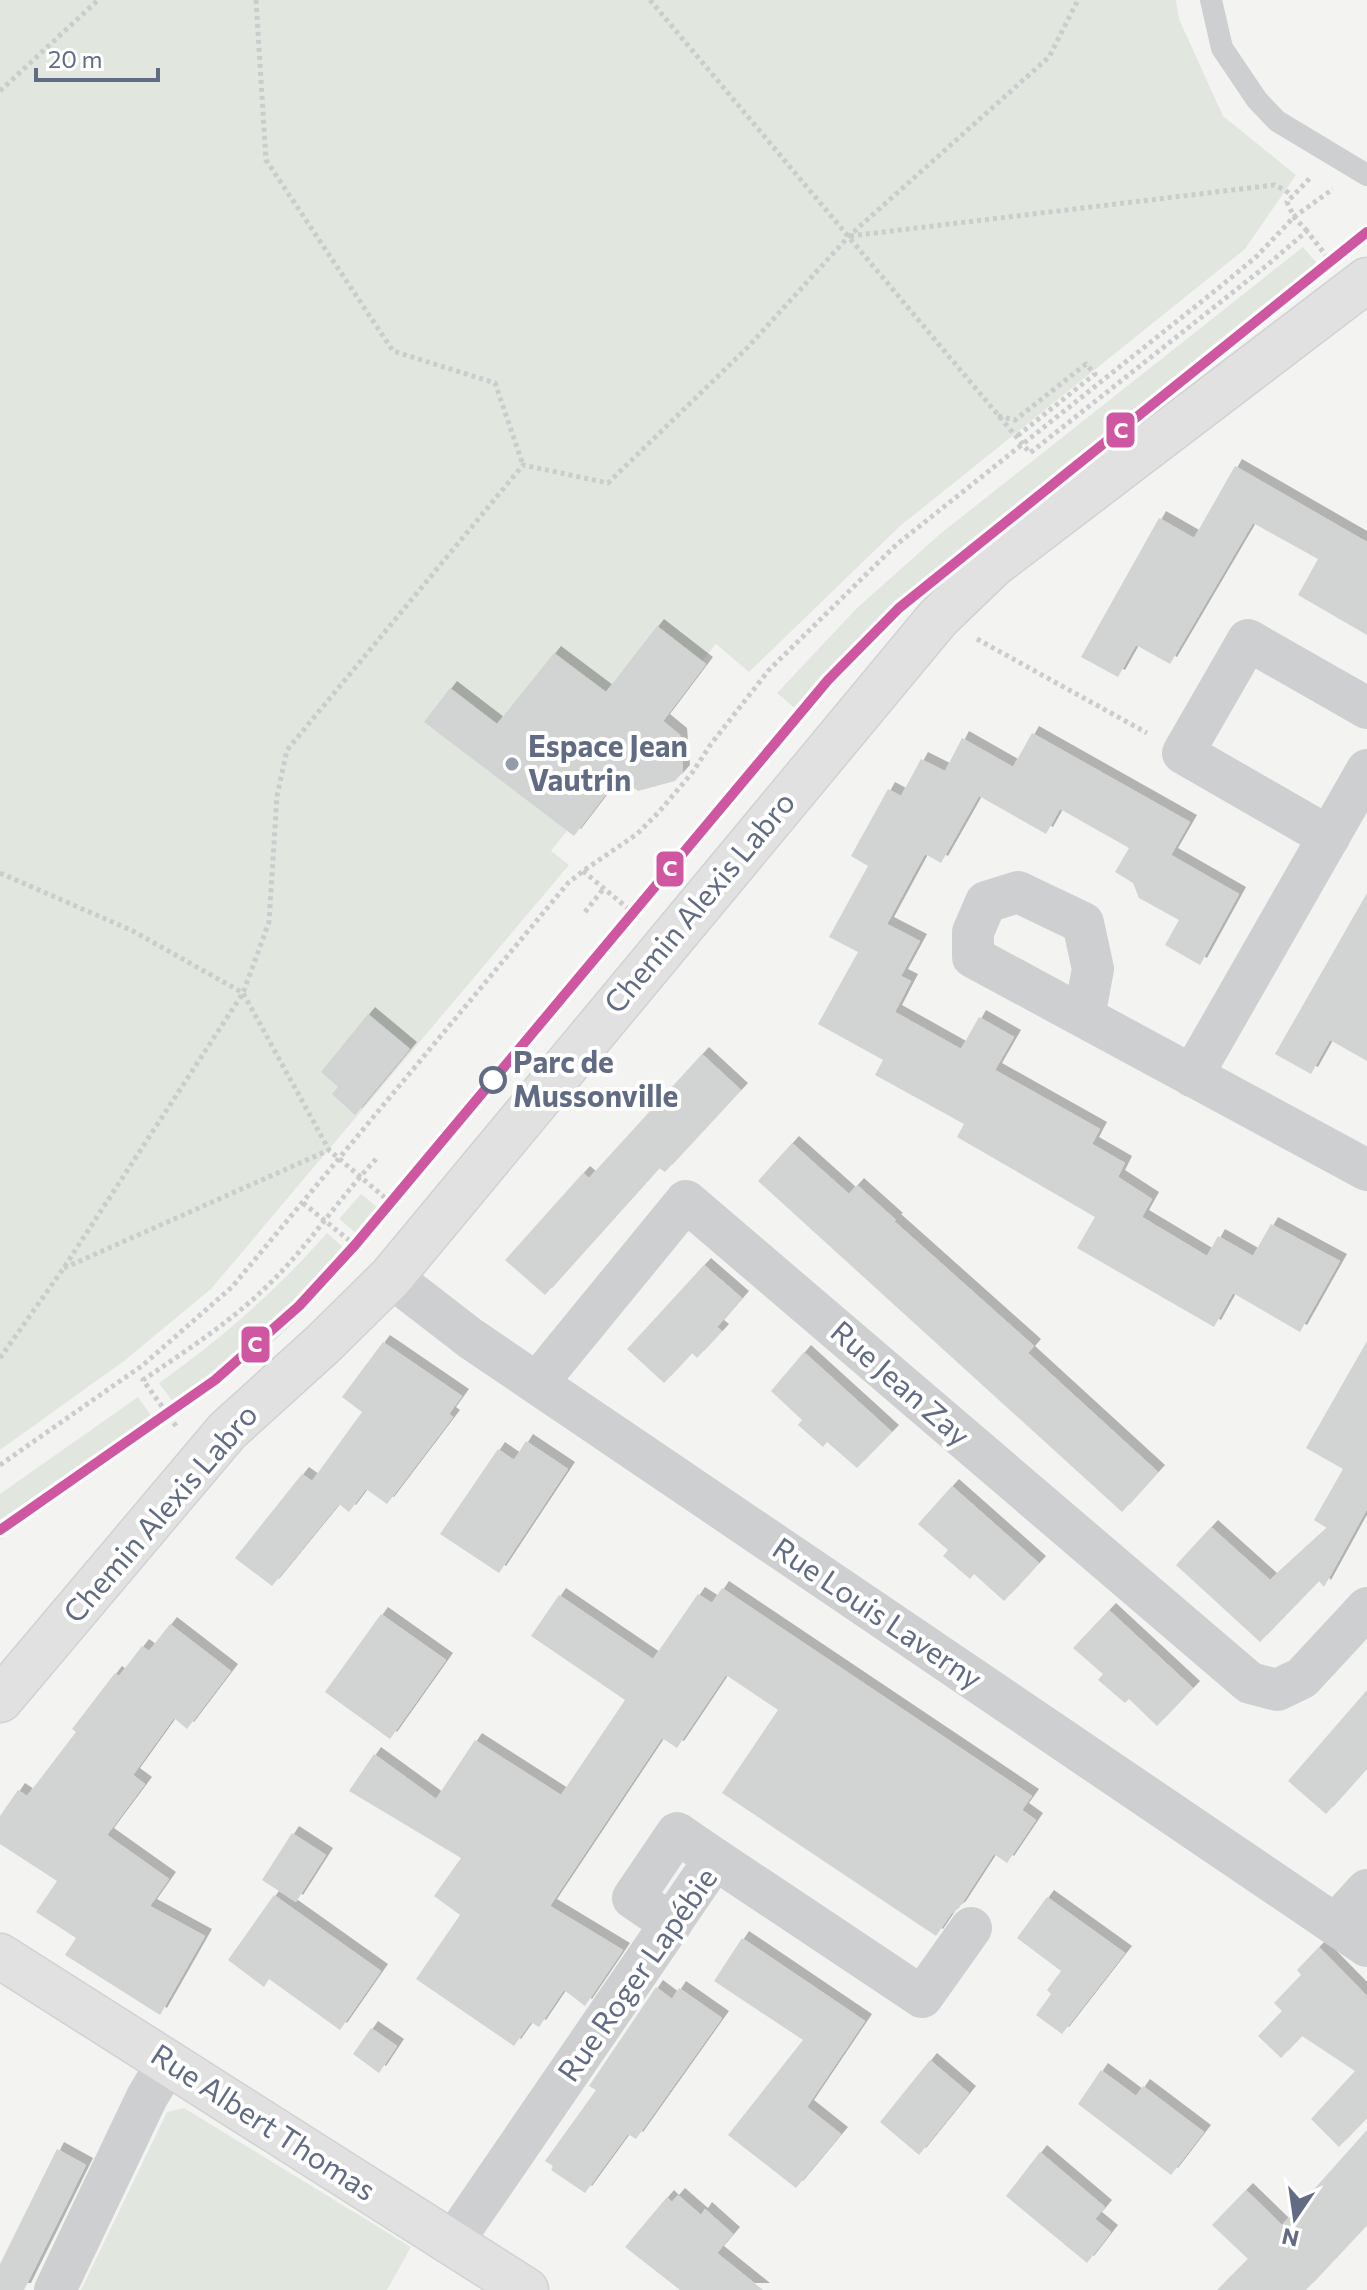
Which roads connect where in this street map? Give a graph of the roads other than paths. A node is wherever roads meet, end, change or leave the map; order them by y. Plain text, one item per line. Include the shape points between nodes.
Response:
1 (1211, 0) edge
2 (1362, 171) edge
3 (1360, 285) edge
4 (1367, 708) edge
5 (1367, 770) edge
6 (1329, 837) junction
7 (1084, 1017) dead end
8 (1192, 1076) junction
9 (1367, 1170) edge
10 (391, 1277) junction
11 (537, 1383) junction
12 (1367, 1608) edge
13 (0, 1700) edge
14 (1367, 1890) edge
15 (971, 1928) dead end
16 (1351, 1935) edge
17 (0, 1956) edge
18 (168, 2062) junction
19 (452, 2243) junction
20 (55, 2290) edge
21 (526, 2290) edge

1 - 2 lane via 1222,48 1257,100 1277,121
3 - 10 street, Chemin Alexis Labro via 993,565 938,618
4 - 6 street via 1248,640 1183,753
5 - 6 street
6 - 8 street
7 - 8 street
8 - 9 street
10 - 11 street, Rue Louis Laverny
10 - 13 street, Chemin Alexis Labro via 227,1431
11 - 12 street, Rue Jean Zay via 686,1201 1250,1683 1277,1690 1302,1678
11 - 16 street, Rue Louis Laverny
14 - 16 street
15 - 19 street, Rue Roger Lapébie via 922,1997 715,1859
17 - 18 street, Rue Albert Thomas
18 - 19 street, Rue Albert Thomas
18 - 20 street
19 - 21 street, Rue Albert Thomas

